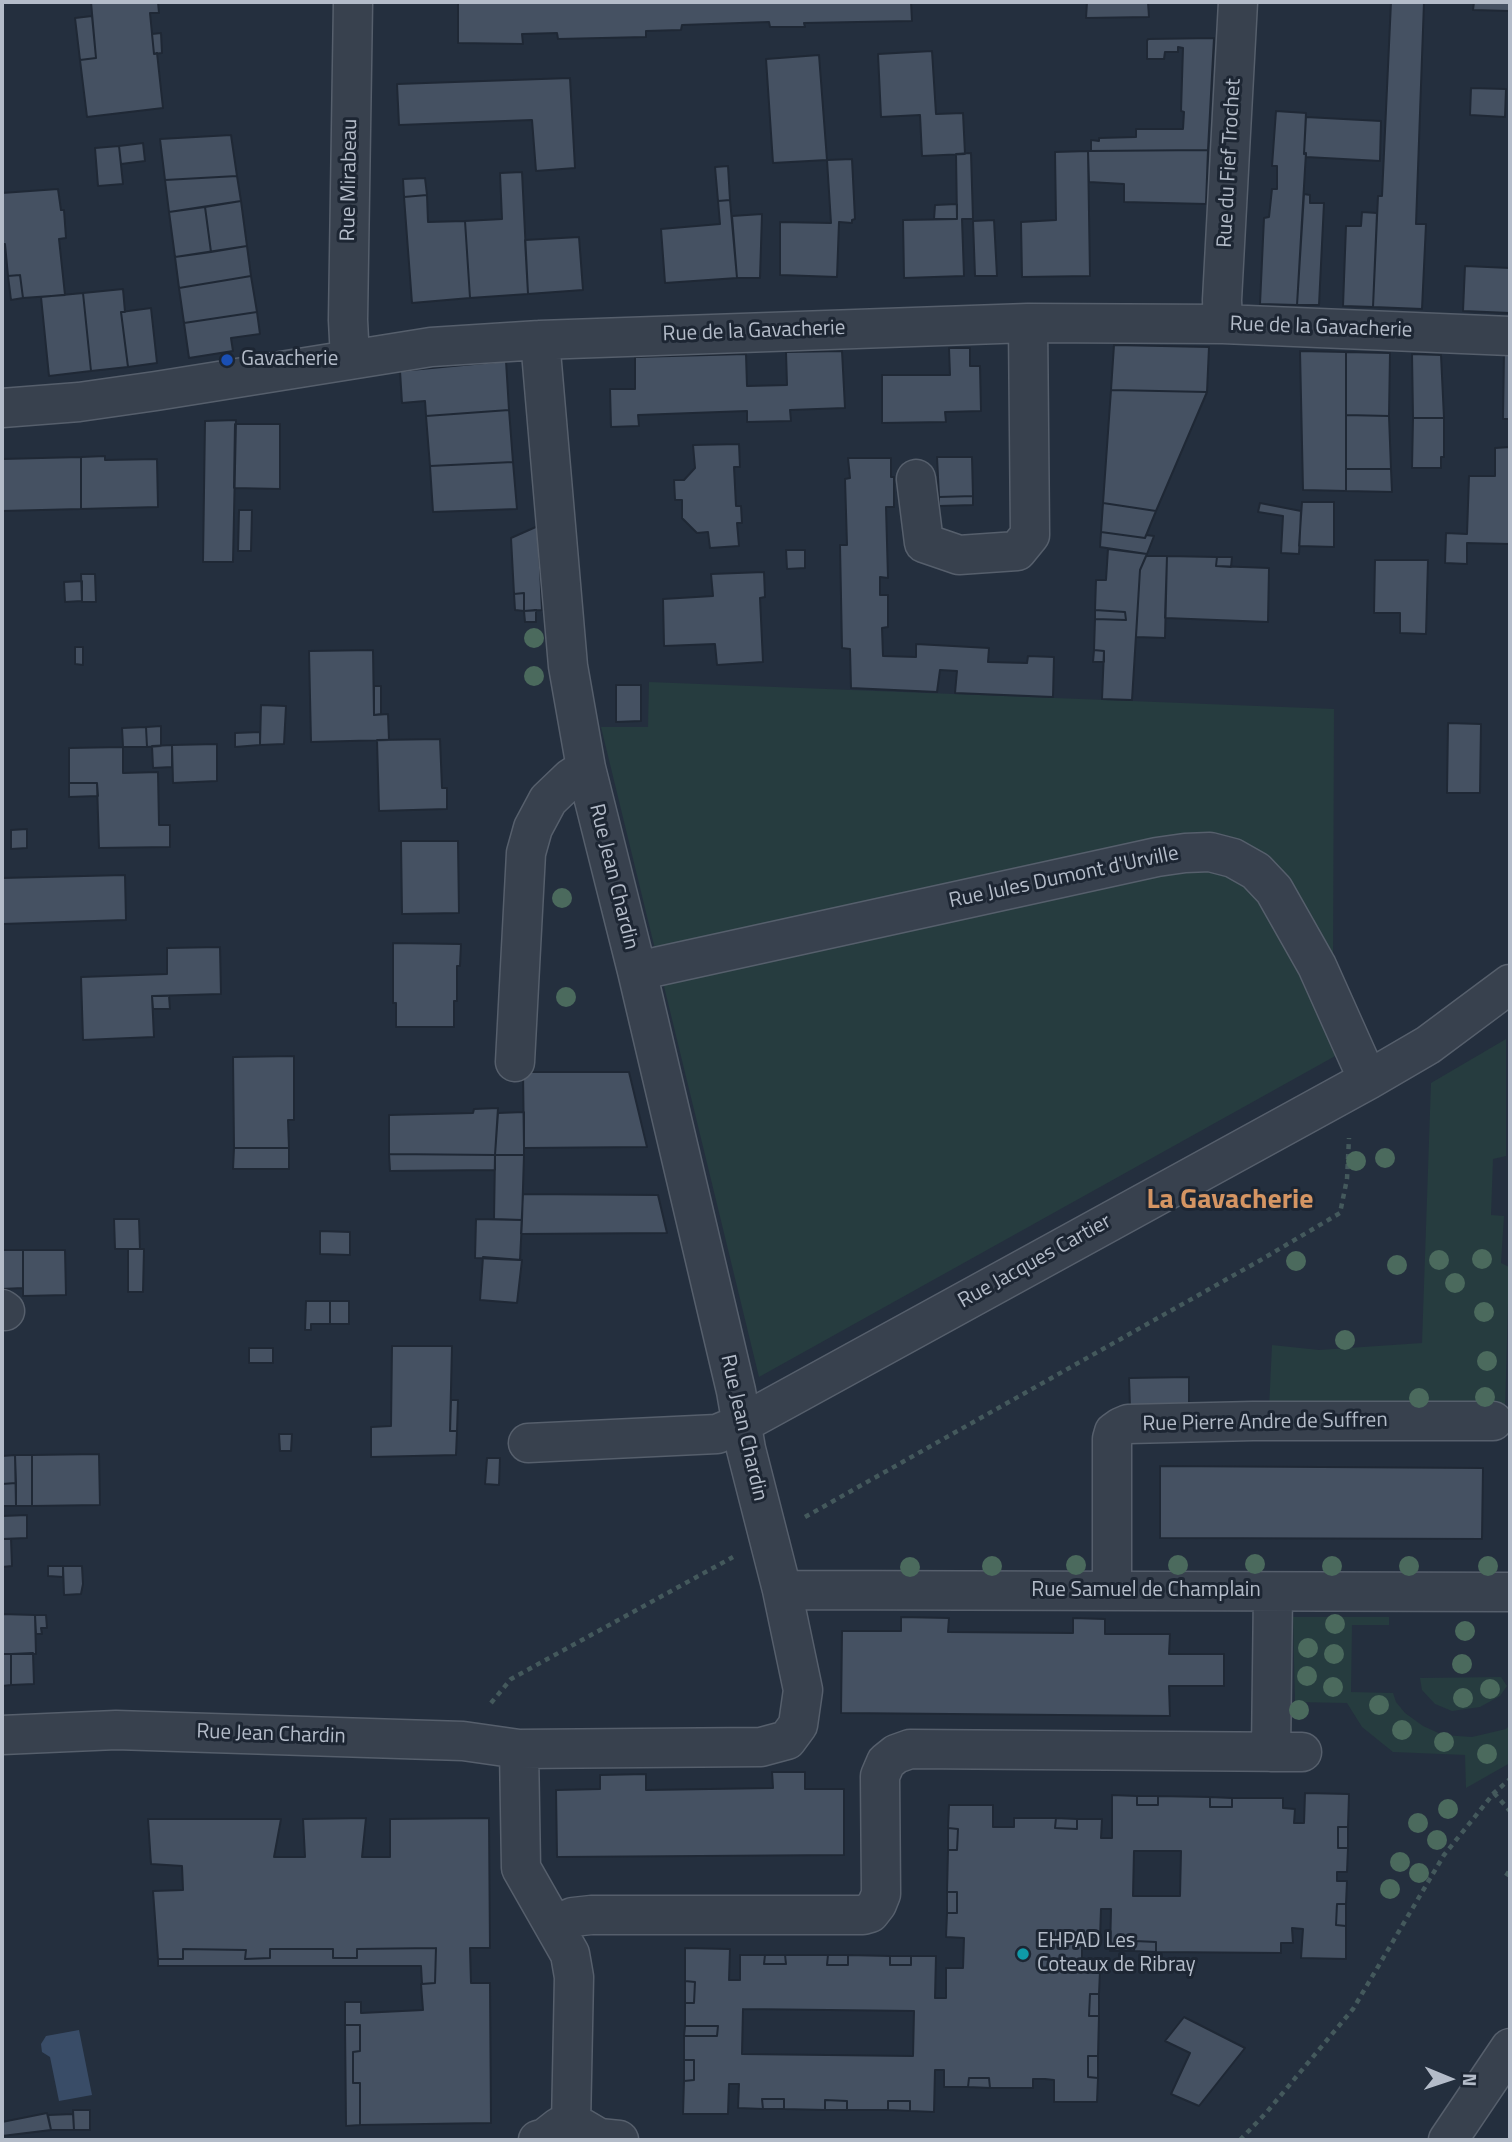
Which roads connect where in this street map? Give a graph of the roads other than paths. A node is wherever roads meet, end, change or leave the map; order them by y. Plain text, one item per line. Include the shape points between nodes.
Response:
1 (353, 2) edge
2 (1238, 2) edge
3 (1028, 323) junction
4 (1223, 324) junction
5 (1510, 336) edge
6 (540, 340) junction
7 (350, 359) junction
8 (2, 408) edge
9 (916, 478) dead end
10 (586, 768) junction
11 (637, 971) junction
12 (1510, 984) edge
13 (515, 1062) dead end
14 (1368, 1080) junction
15 (1493, 1421) dead end
16 (741, 1424) junction
17 (528, 1443) dead end
18 (782, 1590) junction
19 (1112, 1591) junction
20 (1273, 1592) junction
21 (1510, 1592) edge
22 (2, 1735) edge
23 (519, 1749) junction
24 (554, 1925) junction
25 (1510, 2048) edge
26 (554, 2133) edge
27 (619, 2140) edge
28 (1448, 2140) edge

1 - 7 street, Rue Mirabeau
2 - 4 street, Rue du Fief Trochet
3 - 4 street, Rue de la Gavacherie
3 - 6 street, Rue de la Gavacherie
3 - 9 street via 1030,535 1017,551 1005,552 959,555 924,543
4 - 5 street, Rue de la Gavacherie
6 - 7 street, Rue de la Gavacherie
6 - 10 street, Rue Jean Chardin via 568,666
7 - 8 street, Rue de la Gavacherie via 79,402
10 - 11 street, Rue Jean Chardin
10 - 13 street via 548,800 526,853
11 - 14 street, Rue Jules Dumont d'Urville via 1157,857 1210,852 1256,871 1274,890 1317,966
11 - 16 street, Rue Jean Chardin
12 - 14 street, Rue Jacques Cartier via 1428,1045
14 - 16 street, Rue Jacques Cartier
15 - 19 street, Rue Pierre Andre de Suffren via 1253,1421 1121,1427 1112,1439
16 - 17 street, Rue Jacques Cartier via 717,1434
16 - 18 street, Rue Jean Chardin
18 - 19 street, Rue Samuel de Champlain
18 - 23 street, Rue Jean Chardin via 803,1690 798,1725 787,1740 761,1747
19 - 20 street, Rue Samuel de Champlain
20 - 21 street, Rue Samuel de Champlain
20 - 24 street via 1286,1752 910,1749 886,1762 880,1776 881,1894 870,1913 591,1914
22 - 23 street, Rue Jean Chardin via 116,1730 464,1741
23 - 24 street via 521,1867
24 - 26 street via 570,1954 574,1978
25 - 28 street
26 - 27 street via 582,2128 598,2138

